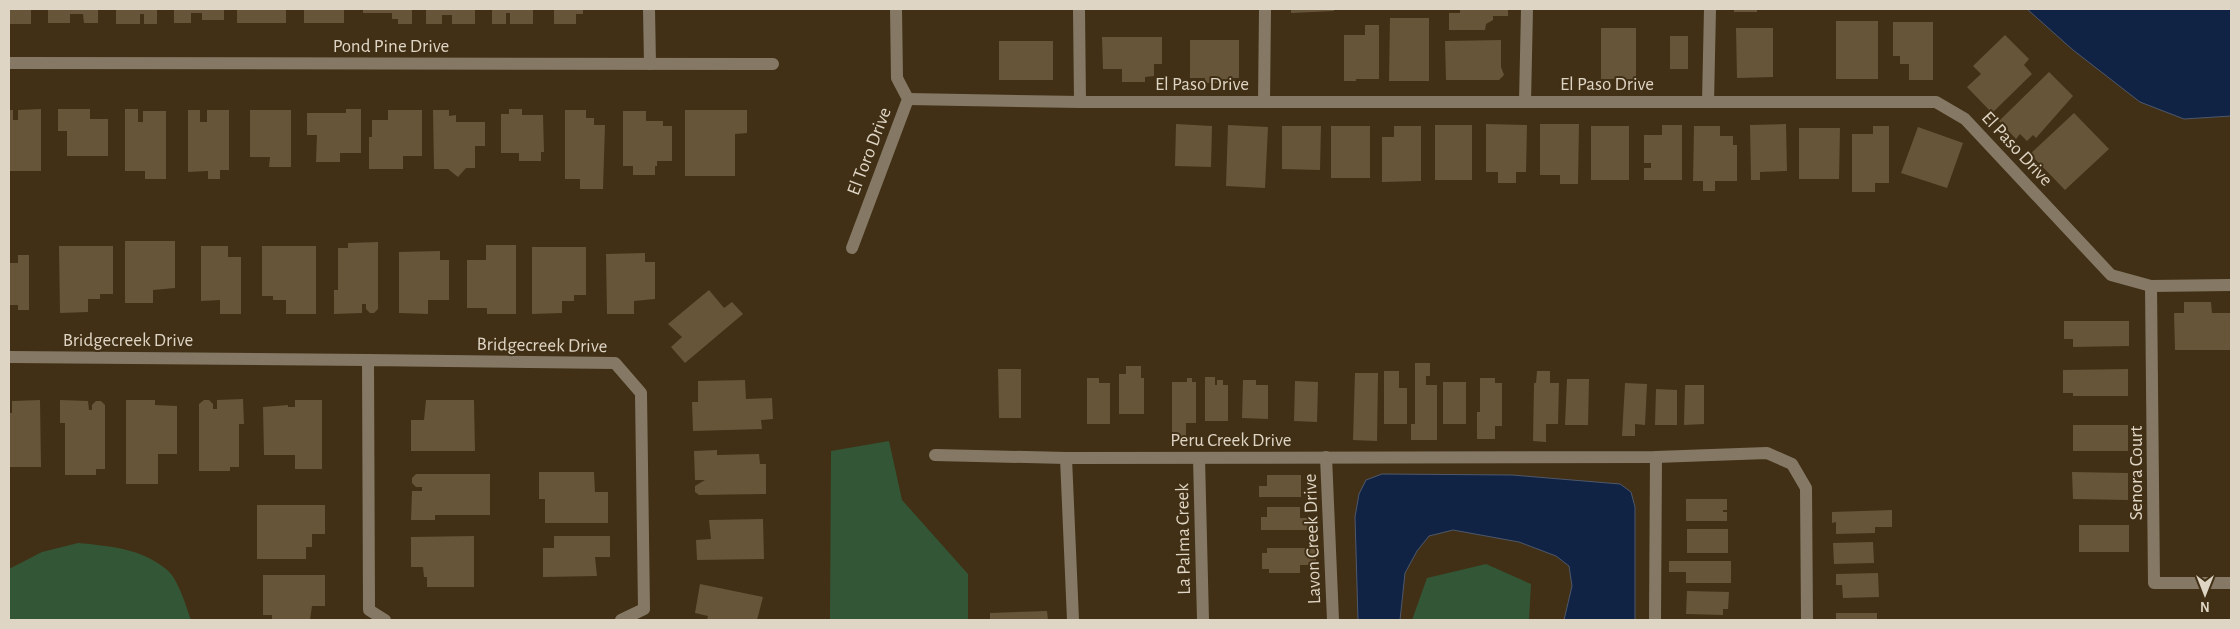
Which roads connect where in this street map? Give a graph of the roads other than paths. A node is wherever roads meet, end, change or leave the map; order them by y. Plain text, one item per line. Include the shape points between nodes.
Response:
1 (649, 9) edge
2 (896, 9) edge
3 (1079, 9) edge
4 (1265, 9) edge
5 (1526, 9) edge
6 (1710, 9) edge
7 (9, 63) edge
8 (650, 64) junction
9 (772, 64) dead end
10 (908, 99) junction
11 (1080, 102) junction
12 (1264, 102) junction
13 (1525, 102) junction
14 (1708, 102) junction
15 (852, 248) dead end
16 (2231, 285) edge
17 (2152, 286) junction
18 (9, 357) edge
19 (368, 360) junction
20 (935, 455) dead end
21 (1326, 457) junction
22 (1656, 457) junction
23 (1066, 458) junction
24 (1199, 458) junction
25 (2231, 583) edge
26 (385, 620) edge
27 (621, 620) edge
28 (1073, 620) edge
29 (1203, 620) edge
30 (1333, 620) edge
31 (1655, 620) edge
32 (1807, 620) edge

1 - 8 street
2 - 10 street, El Toro Drive via 897,78
3 - 11 street
4 - 12 street
5 - 13 street
6 - 14 street
7 - 8 street, Pond Pine Drive
8 - 9 street, Pond Pine Drive
10 - 11 street, El Paso Drive
10 - 15 street, El Toro Drive
11 - 12 street, El Paso Drive
12 - 13 street, El Paso Drive
13 - 14 street, El Paso Drive
14 - 17 street, El Paso Drive via 1936,102 1965,119 2111,275
16 - 17 street, El Paso Drive
17 - 25 street, Senora Court via 2154,583
18 - 19 street, Bridgecreek Drive
19 - 26 street via 368,610
19 - 27 street, Bridgecreek Drive via 615,364 641,393 644,609
20 - 23 street, Peru Creek Drive
21 - 22 street, Peru Creek Drive
21 - 24 street, Peru Creek Drive
21 - 30 street, Lavon Creek Drive
22 - 31 street
22 - 32 street via 1767,453 1792,464 1806,488
23 - 24 street, Peru Creek Drive
23 - 28 street
24 - 29 street, La Palma Creek

